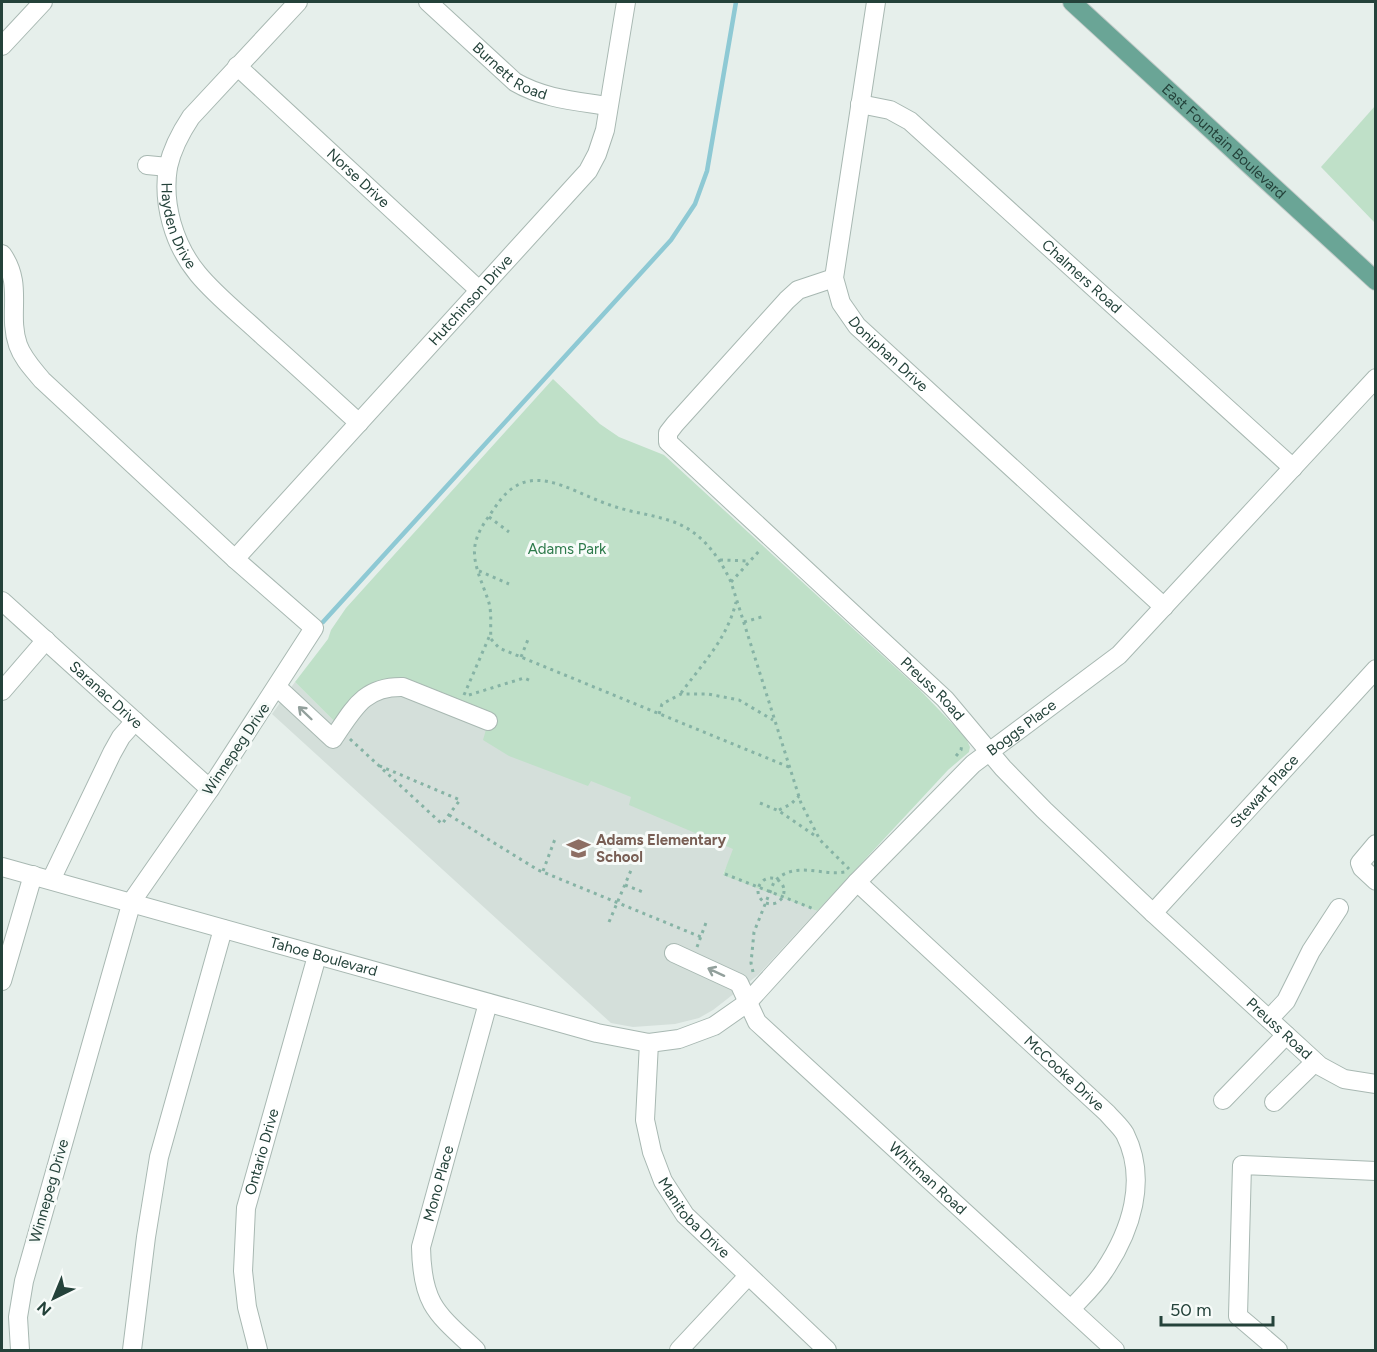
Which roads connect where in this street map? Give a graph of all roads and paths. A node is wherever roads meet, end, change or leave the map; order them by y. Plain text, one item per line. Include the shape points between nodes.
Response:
1 (43, 2) edge
2 (298, 2) edge
3 (428, 2) edge
4 (626, 2) edge
5 (876, 2) edge
6 (1072, 2) edge
7 (2, 46) edge
8 (237, 66) junction
9 (860, 104) junction
10 (608, 106) junction
11 (147, 165) dead end
12 (168, 167) junction
13 (2, 254) edge
14 (834, 278) junction
15 (1376, 281) edge
16 (479, 290) junction
17 (8, 328) edge
18 (1376, 378) edge
19 (359, 423) junction
20 (1293, 468) junction
21 (488, 517) junction
22 (509, 532) dead end
23 (764, 546) dead end
24 (235, 559) junction
25 (720, 560) junction
26 (751, 561) junction
27 (478, 571) junction
28 (731, 582) junction
29 (509, 584) dead end
30 (736, 600) junction
31 (2, 601) edge
32 (1164, 607) junction
33 (765, 616) dead end
34 (743, 622) junction
35 (490, 633) junction
36 (529, 637) dead end
37 (46, 640) junction
38 (521, 657) junction
39 (1376, 669) edge
40 (531, 681) dead end
41 (277, 687) junction
42 (2, 691) edge
43 (681, 694) junction
44 (659, 714) junction
45 (135, 721) junction
46 (488, 721) dead end
47 (774, 721) junction
48 (336, 734) junction
49 (961, 740) dead end
50 (989, 751) junction
51 (954, 759) dead end
52 (380, 766) junction
53 (789, 767) junction
54 (210, 789) junction
55 (799, 796) junction
56 (760, 802) dead end
57 (779, 811) junction
58 (450, 815) junction
59 (555, 839) dead end
60 (820, 840) junction
61 (1376, 844) edge
62 (2, 867) edge
63 (632, 868) dead end
64 (543, 871) junction
65 (725, 874) dead end
66 (42, 877) junction
67 (850, 877) junction
68 (776, 880) junction
69 (1376, 881) edge
70 (625, 885) junction
71 (759, 886) junction
72 (770, 891) junction
73 (643, 892) dead end
74 (782, 896) junction
75 (132, 901) junction
76 (617, 902) junction
77 (765, 902) junction
78 (1339, 908) dead end
79 (1153, 913) junction
80 (808, 918) dead end
81 (707, 920) dead end
82 (609, 922) dead end
83 (224, 929) junction
84 (701, 937) junction
85 (674, 952) dead end
86 (695, 952) dead end
87 (317, 956) junction
88 (762, 967) dead end
89 (2, 981) edge
90 (747, 1002) junction
91 (488, 1003) junction
92 (1269, 1019) junction
93 (1286, 1035) junction
94 (649, 1043) junction
95 (1316, 1062) junction
96 (1376, 1084) edge
97 (1223, 1100) dead end
98 (1274, 1102) dead end
99 (1376, 1171) edge
100 (748, 1276) junction
101 (1071, 1310) junction
102 (20, 1350) edge
103 (132, 1350) edge
104 (258, 1350) edge
105 (476, 1350) edge
106 (679, 1350) edge
107 (827, 1350) edge
108 (1115, 1350) edge
109 (1278, 1350) edge

1 - 7 street
2 - 8 street, Hayden Drive
3 - 10 street, Burnett Road via 515,82 530,91
4 - 10 street, Hutchinson Drive
5 - 9 street, Doniphan Drive
6 - 15 main road, East Fountain Boulevard
8 - 12 street, Hayden Drive via 191,117
8 - 16 street, Norse Drive
9 - 14 street, Doniphan Drive
9 - 20 street, Chalmers Road via 890,110 910,121
10 - 16 street, Hutchinson Drive via 605,130 588,171
11 - 12 street
12 - 19 street, Hayden Drive via 167,192 173,229 196,272
13 - 17 street, Winnepeg Drive via 14,281
14 - 32 street, Doniphan Drive via 841,303 857,326
14 - 50 street, Preuss Road via 798,290 786,300 675,424 668,433 668,442 945,699
16 - 19 street, Hutchinson Drive
17 - 24 street, Winnepeg Drive via 42,380
18 - 20 street, Boggs Place
19 - 24 street, Hutchinson Drive
20 - 32 street, Boggs Place
21 - 22 path
21 - 25 path via 515,484 549,480 606,504 670,520 697,536
21 - 27 path via 475,542
23 - 26 path
24 - 41 street, Winnepeg Drive via 314,628
25 - 26 path
25 - 28 path
26 - 28 path
27 - 29 path
27 - 35 path via 489,605
28 - 30 path
30 - 34 path
30 - 43 path via 724,635
31 - 37 street, Saranac Drive
32 - 50 street, Boggs Place via 1119,655
33 - 34 path
34 - 47 path
35 - 38 path via 499,648
35 - 40 path via 463,697 524,678
36 - 38 path
37 - 42 street
37 - 45 street, Saranac Drive
38 - 44 path
39 - 79 street, Stewart Place
48 -> 41 street
41 - 54 street, Winnepeg Drive
43 - 44 path via 662,704
43 - 47 path via 722,695 739,700
44 - 53 path
45 - 54 street, Saranac Drive
45 - 66 street via 121,737
46 - 48 street via 403,687 390,687 364,696
47 - 53 path
48 - 52 path
49 - 51 path via 963,746
50 - 67 street, Boggs Place
50 - 79 street, Preuss Road via 1044,810
52 - 58 path via 442,824
52 - 58 path via 460,800
53 - 55 path
54 - 75 street, Winnepeg Drive
55 - 57 path
55 - 60 path
56 - 57 path
57 - 60 path
58 - 64 path
59 - 64 path
60 - 67 path
61 - 69 street via 1360,863
62 - 66 street, Tahoe Boulevard
63 - 70 path
64 - 76 path
65 - 71 path
66 - 75 street, Tahoe Boulevard
66 - 89 street
67 - 68 path via 794,869
67 - 90 street, Boggs Place
67 - 101 street, McCooke Drive via 1107,1113 1124,1133 1137,1182 1132,1214 1104,1272
68 - 71 path via 767,879
68 - 72 path
68 - 74 path via 782,885
70 - 73 path
70 - 76 path
71 - 72 path
71 - 77 path via 759,896
72 - 74 path
72 - 77 path
74 - 77 path via 774,903
74 - 80 path via 816,909
75 - 83 street, Tahoe Boulevard
75 - 102 street, Winnepeg Drive via 24,1281 18,1317
76 - 82 path
76 - 84 path
77 - 88 path via 754,932 753,972
78 - 92 street via 1286,1000
79 - 92 street, Preuss Road
81 - 84 path
83 - 87 street, Tahoe Boulevard
83 - 103 street via 159,1157
84 - 86 path
90 -> 85 street, Whitman Road via 739,983
87 - 91 street, Tahoe Boulevard
87 - 104 street, Ontario Drive via 246,1208 243,1271
90 - 94 street, Boggs Place via 714,1026 679,1039
90 - 101 street, Whitman Road via 757,1022
91 - 94 street, Tahoe Boulevard
91 - 105 street, Mono Place via 421,1247 428,1297 440,1317
92 - 93 street, Preuss Road
93 - 95 street, Preuss Road
93 - 97 street
94 - 100 street, Manitoba Drive via 645,1120 663,1181 685,1215
95 - 96 street, Preuss Road via 1344,1079
95 - 98 street
99 - 109 street via 1242,1165 1238,1316
100 - 106 street
100 - 107 street, Manitoba Drive
101 - 108 street, Whitman Road

